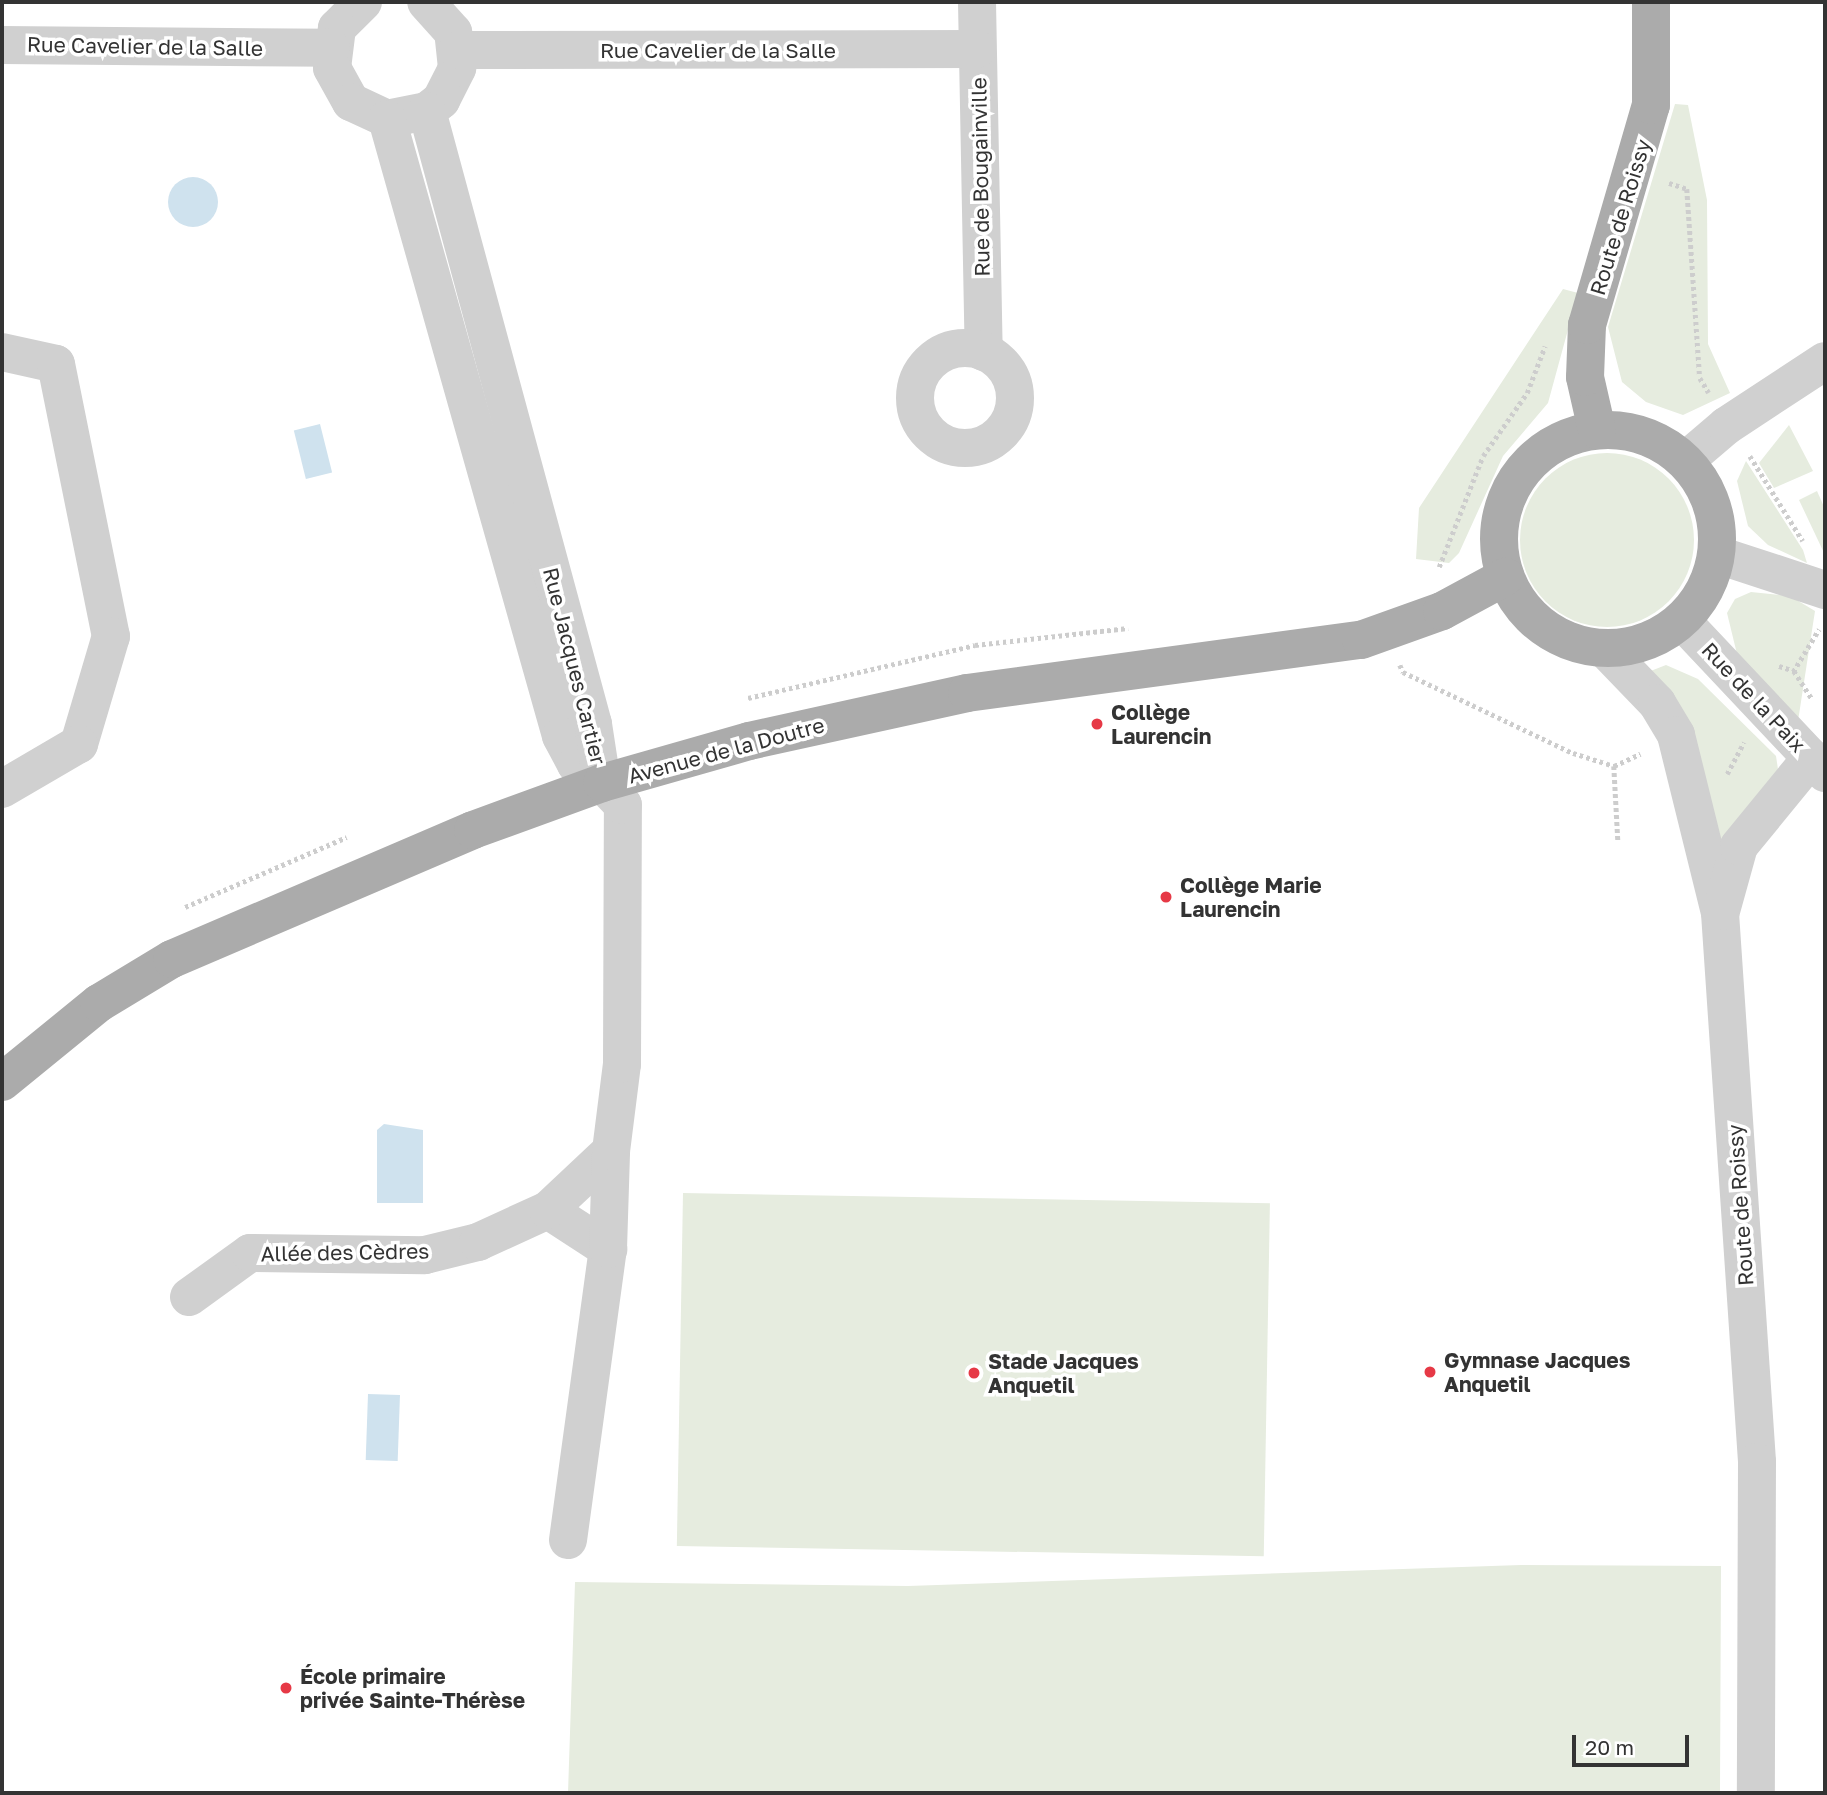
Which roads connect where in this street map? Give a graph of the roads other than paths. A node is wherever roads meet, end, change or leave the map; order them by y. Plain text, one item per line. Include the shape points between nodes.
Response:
1 (363, 2) edge
2 (426, 2) edge
3 (977, 2) edge
4 (1651, 2) edge
5 (2, 44) edge
6 (331, 48) junction
7 (977, 49) junction
8 (458, 50) junction
9 (427, 111) junction
10 (387, 119) junction
11 (2, 352) edge
12 (985, 352) dead end
13 (1825, 361) edge
14 (1597, 430) junction
15 (1685, 461) junction
16 (1718, 555) junction
17 (1505, 577) junction
18 (1825, 590) edge
19 (1682, 621) junction
20 (1605, 649) junction
21 (1818, 766) edge
22 (602, 783) junction
23 (2, 789) edge
24 (1720, 913) junction
25 (2, 1082) edge
26 (611, 1150) junction
27 (548, 1210) junction
28 (608, 1249) junction
29 (190, 1297) dead end
30 (568, 1540) dead end
31 (1756, 1793) edge

1 - 6 street via 337,28
2 - 8 street via 443,15
3 - 7 street, Rue de Bougainville
4 - 14 main road, Route de Roissy via 1651,105 1587,325 1585,377
5 - 6 street, Rue Cavelier de la Salle
6 - 10 street via 338,87 368,113
7 - 8 street, Rue Cavelier de la Salle
7 - 12 street, Rue de Bougainville
8 - 9 street via 451,85
9 - 10 street
9 - 22 street, Rue Jacques Cartier via 593,724
10 - 22 street, Rue Jacques Cartier via 561,736 576,764
11 - 23 street via 56,364 111,636 79,744
13 - 15 street via 1726,426
14 - 15 main road via 1659,442
14 - 17 main road via 1546,450 1515,481 1498,544
15 - 16 main road via 1706,488 1717,521
16 - 18 street
16 - 19 main road via 1699,602
17 - 20 main road via 1542,627 1570,643
17 - 22 main road, Avenue de la Doutre via 1424,619 1361,640 967,693 749,741
19 - 20 main road via 1659,637
19 - 21 street, Rue de la Paix
20 - 24 street, Route de Roissy via 1657,703 1676,735
21 - 24 street via 1739,846
22 - 25 main road, Avenue de la Doutre via 472,830 172,959 99,1003
22 - 26 street via 623,805 622,1065
24 - 31 street, Route de Roissy via 1757,1462
26 - 27 street, Allée des Cèdres
26 - 28 street
27 - 28 street
27 - 29 street, Allée des Cèdres via 478,1242 425,1255 250,1253
28 - 30 street

